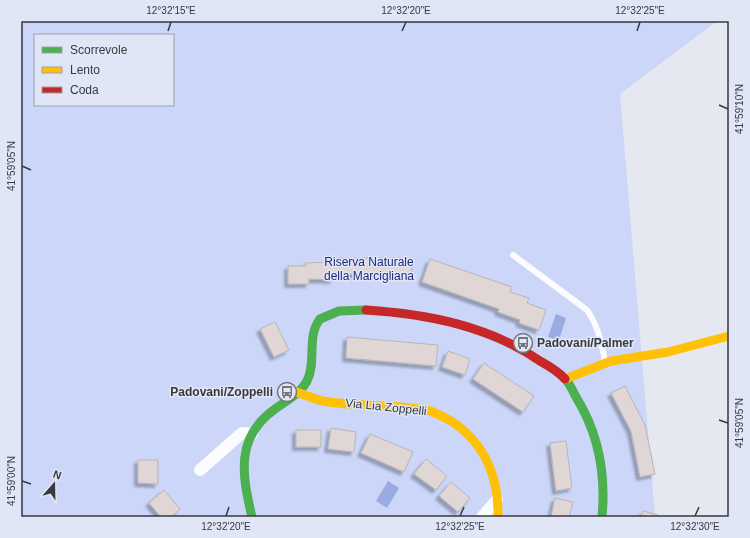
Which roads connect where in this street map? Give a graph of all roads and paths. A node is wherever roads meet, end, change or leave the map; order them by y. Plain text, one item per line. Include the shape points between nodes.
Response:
1 (513, 255) dead end
2 (729, 336) edge
3 (605, 364) junction
4 (565, 378) junction
5 (297, 392) junction
6 (252, 434) junction
7 (200, 470) dead end
8 (497, 500) junction
9 (252, 517) edge
10 (482, 517) edge
11 (498, 517) edge
12 (602, 517) edge

1 - 3 lane via 587,310 601,340
2 - 3 street via 668,352
3 - 4 street
4 - 5 street via 511,342 476,329 436,318 398,312 348,310 321,318 315,326 310,375 303,388
4 - 12 street via 585,410 599,450 604,486
5 - 6 street via 255,427
5 - 8 street, Via Lia Zoppelli via 322,401 427,410 443,415 465,430 486,456 496,482
6 - 7 street via 242,433
6 - 9 street via 246,446 244,469 246,496
8 - 10 street
8 - 11 street, Via Lia Zoppelli

